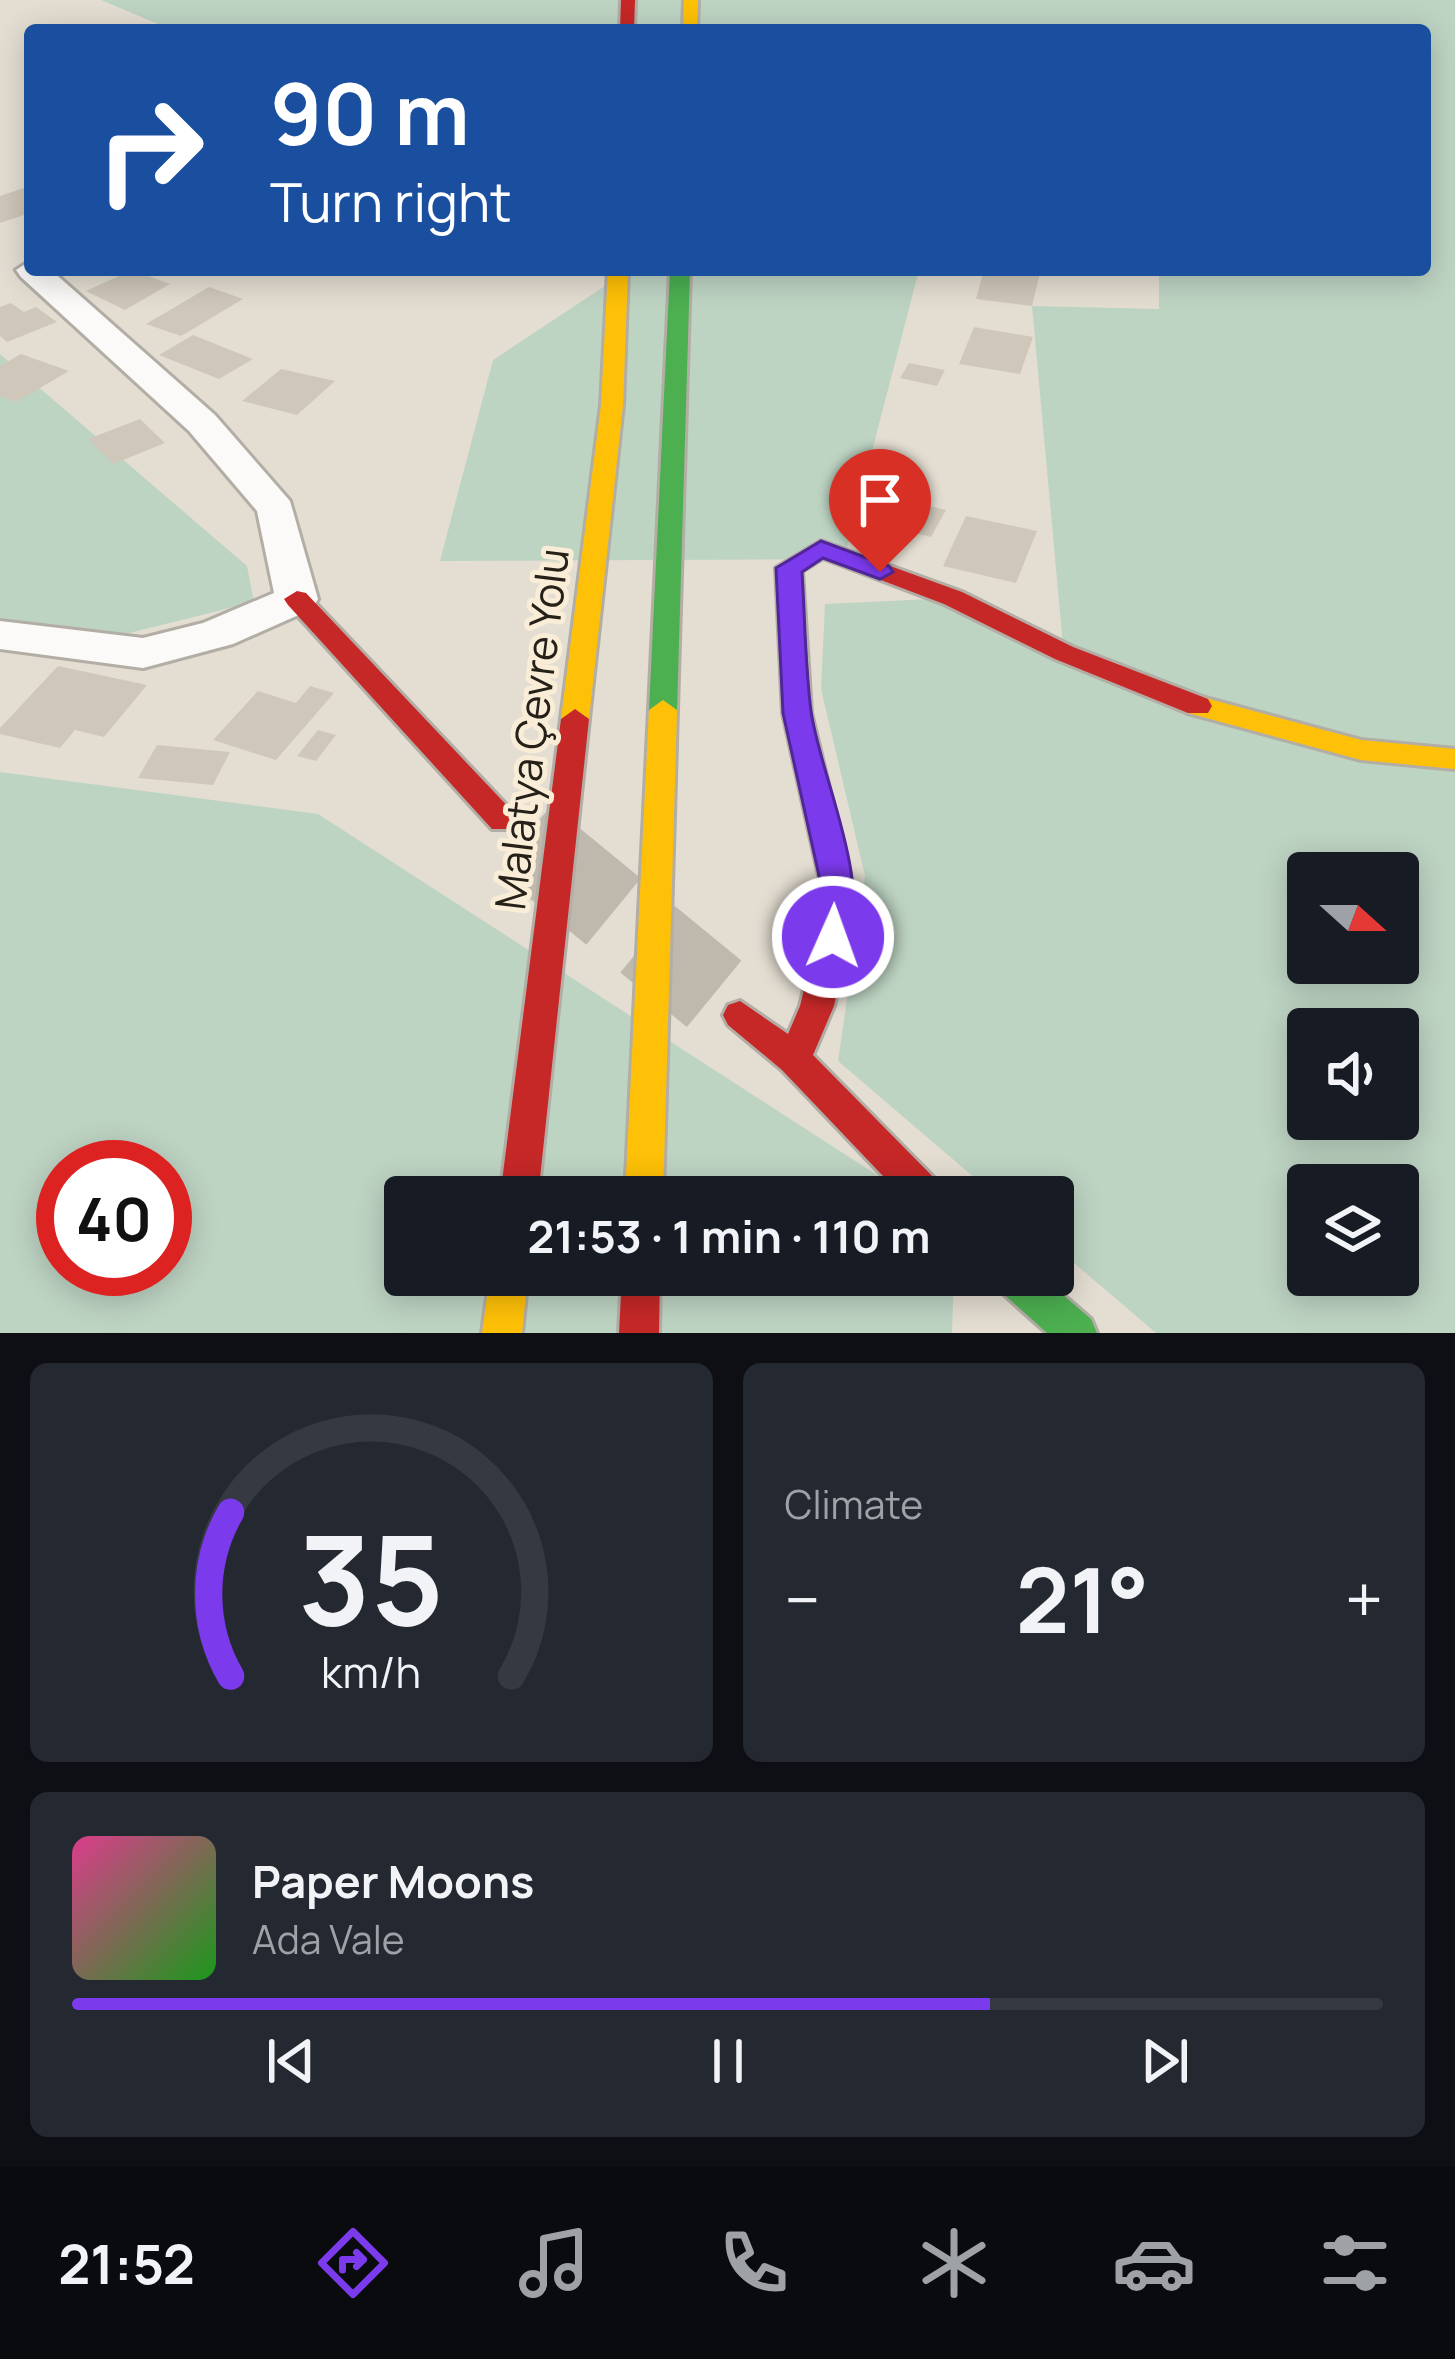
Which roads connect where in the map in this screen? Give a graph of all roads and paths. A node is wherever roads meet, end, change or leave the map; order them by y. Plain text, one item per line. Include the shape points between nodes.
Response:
1 (0, 245) edge
2 (24, 264) edge
3 (39, 276) edge
4 (618, 276) edge
5 (680, 276) edge
6 (297, 599) junction
7 (0, 635) edge
8 (1455, 759) edge
9 (503, 821) tunnel mouth
10 (740, 1015) tunnel mouth
11 (794, 1059) junction
12 (521, 1176) edge
13 (645, 1176) edge
14 (908, 1176) edge
15 (506, 1296) edge
16 (640, 1296) edge
17 (1036, 1296) edge
18 (502, 1333) edge
19 (639, 1333) edge
20 (1077, 1333) edge

1 - 2 street
3 - 6 street via 202,423 275,509
4 - 12 main road, Malatya Çevre Yolu via 612,405
5 - 13 main road
6 - 7 street via 218,634 143,652
6 - 9 main road
8 - 11 main road via 1361,750 1186,703 953,598 821,549 789,568 797,713 841,903 817,1006
10 - 11 main road
11 - 14 main road
15 - 18 main road
16 - 19 main road
17 - 20 main road

